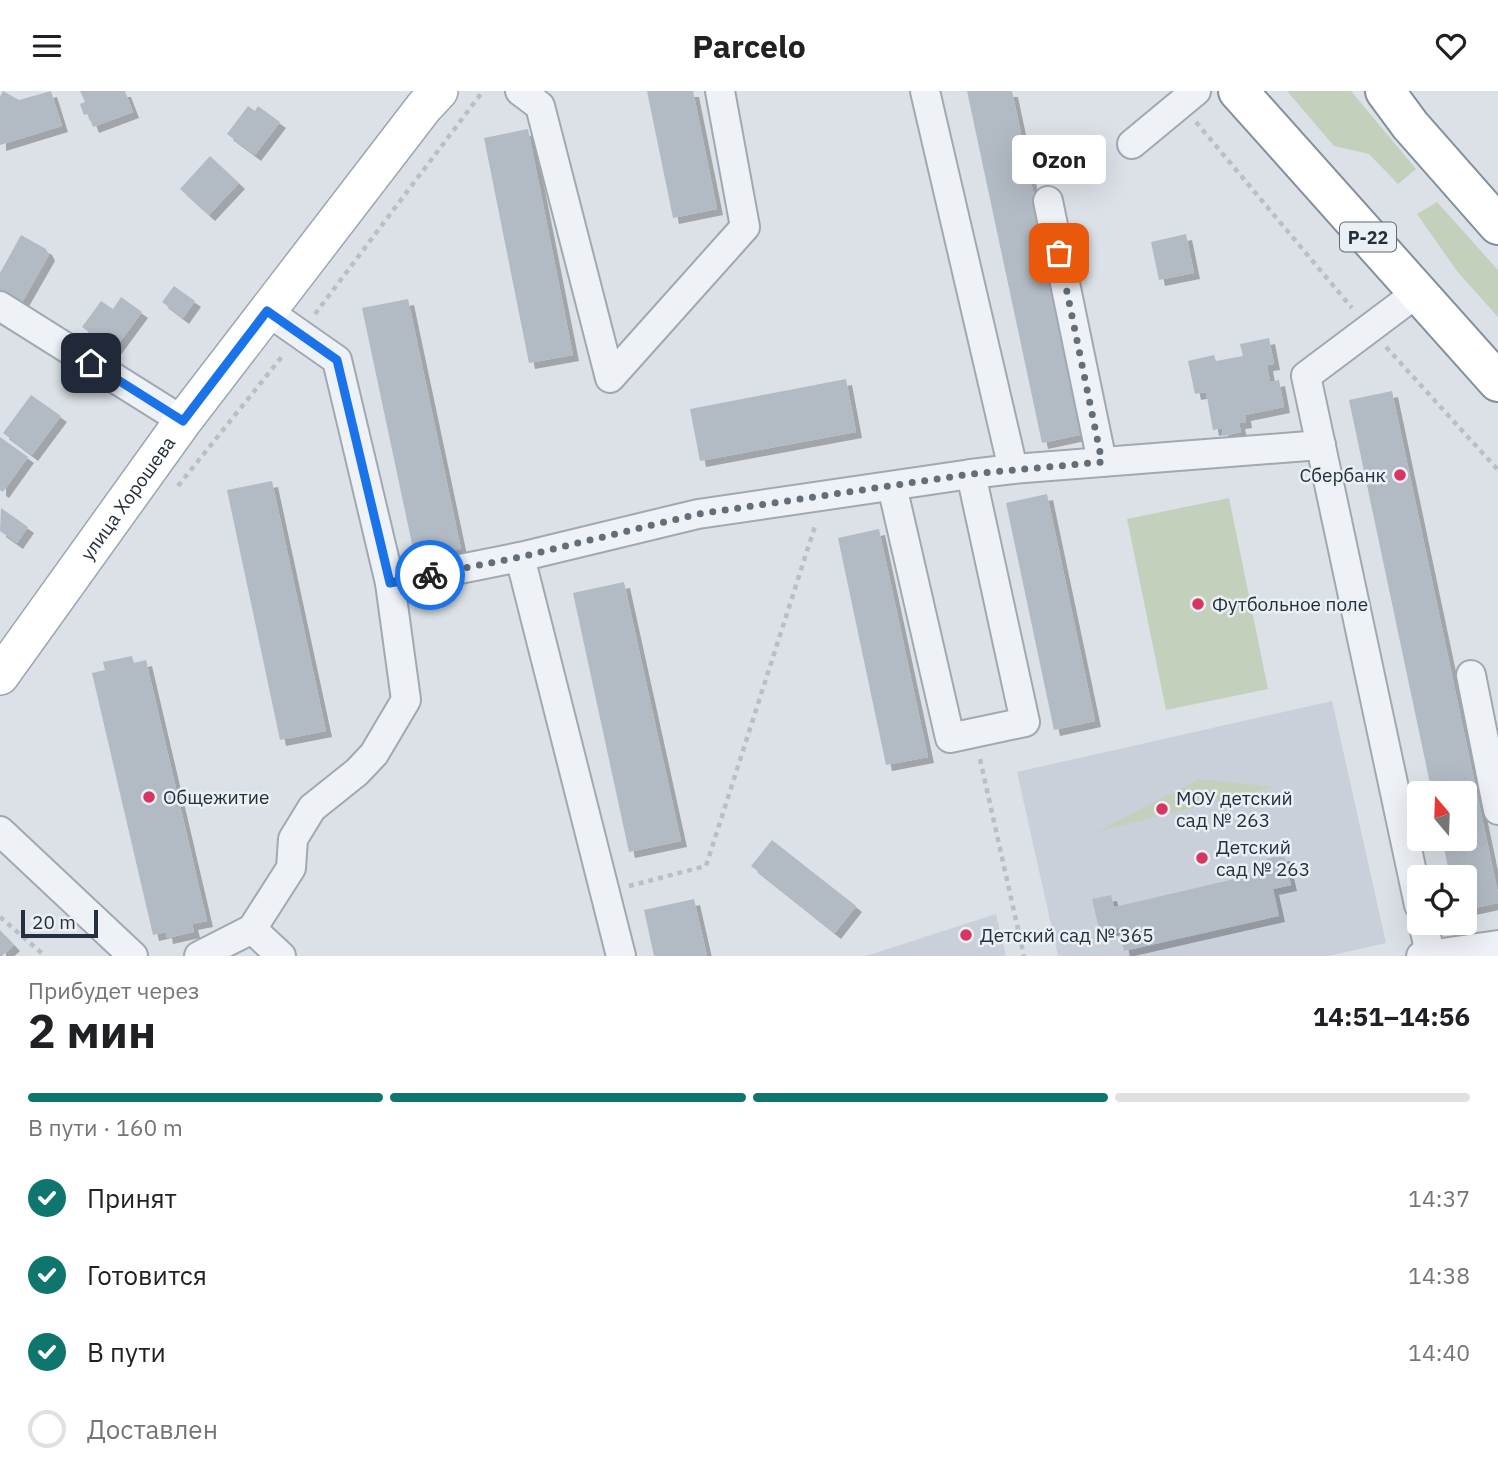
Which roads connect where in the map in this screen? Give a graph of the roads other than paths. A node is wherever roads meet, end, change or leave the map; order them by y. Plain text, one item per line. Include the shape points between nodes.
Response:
1 (439, 91) edge
2 (520, 91) edge
3 (720, 91) edge
4 (925, 91) edge
5 (1238, 91) edge
6 (1385, 91) edge
7 (1189, 97) edge
8 (1132, 144) dead end
9 (1048, 201) dead end
10 (1498, 225) edge
11 (1418, 292) junction
12 (0, 306) edge
13 (267, 311) junction
14 (1498, 382) edge
15 (183, 421) junction
16 (1321, 445) junction
17 (1102, 462) junction
18 (1013, 470) junction
19 (971, 474) junction
20 (892, 486) junction
21 (520, 557) junction
22 (390, 583) junction
23 (1471, 675) dead end
24 (0, 676) edge
25 (1498, 810) edge
26 (0, 831) edge
27 (1410, 865) edge
28 (253, 929) junction
29 (1424, 935) edge
30 (1498, 945) edge
31 (1426, 955) edge
32 (132, 956) edge
33 (199, 956) edge
34 (281, 956) edge
35 (621, 956) edge

1 - 13 main road, улица Хорошева
2 - 3 street via 540,106 610,378 745,227
4 - 18 street
5 - 11 highway, Р-22
6 - 10 highway
7 - 8 street
9 - 17 street
11 - 14 highway, Р-22
11 - 16 street via 1306,376
12 - 15 street
13 - 15 main road, улица Хорошева
13 - 22 street via 337,360
15 - 24 main road, улица Хорошева
16 - 17 street
16 - 27 street
17 - 18 street
18 - 19 street
19 - 20 street
19 - 20 street via 1024,722 950,738
20 - 21 street via 698,514
21 - 22 street
21 - 35 street
22 - 28 street via 406,700 374,754 312,808 293,839 291,867
23 - 25 street
26 - 32 street
28 - 33 street
28 - 34 street
29 - 31 street
30 - 31 street

